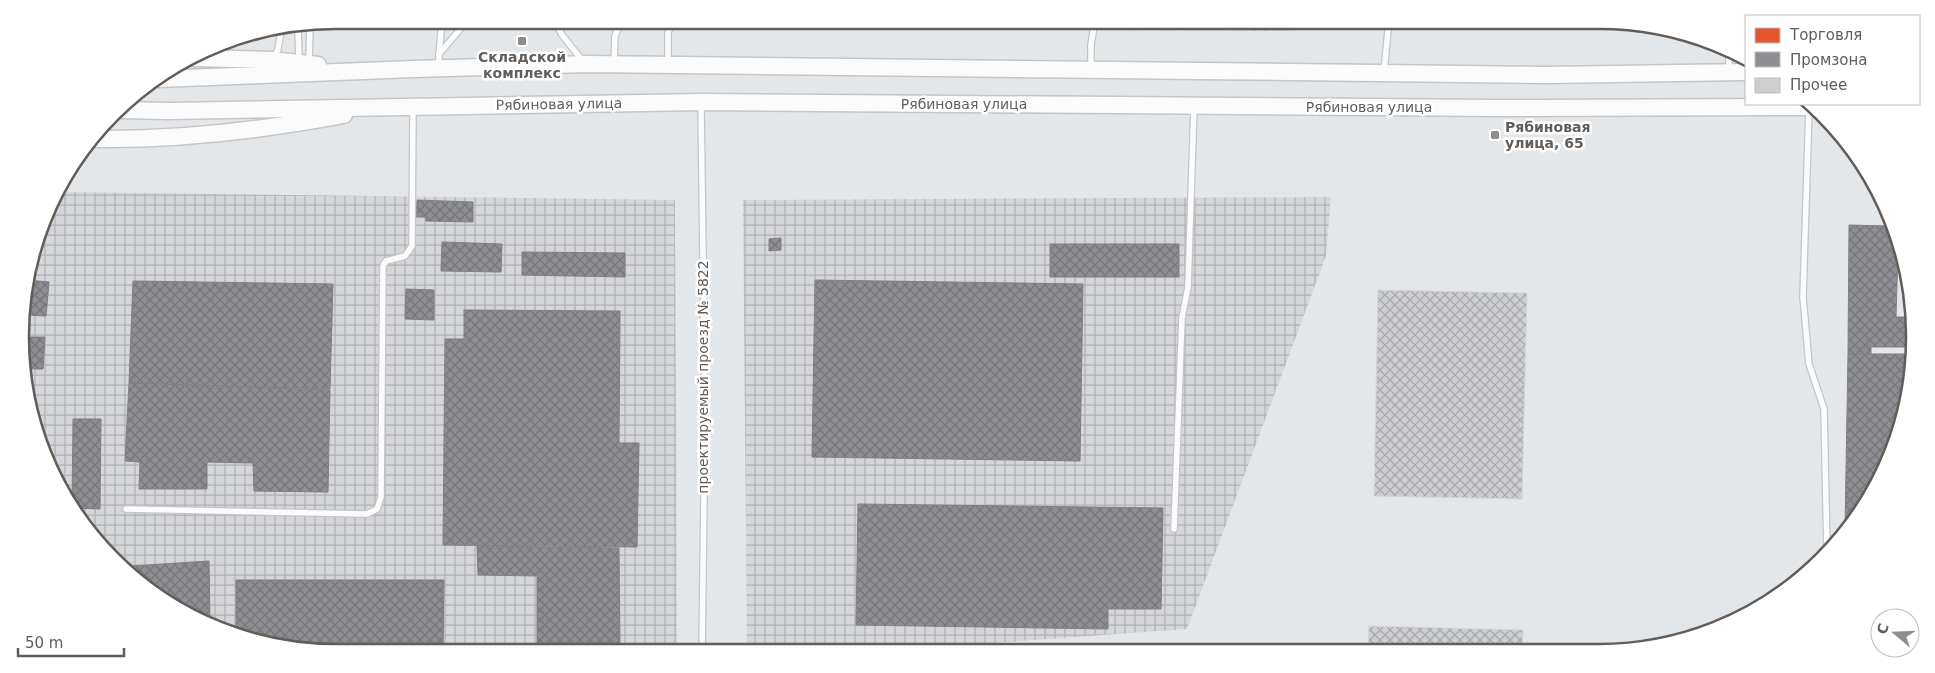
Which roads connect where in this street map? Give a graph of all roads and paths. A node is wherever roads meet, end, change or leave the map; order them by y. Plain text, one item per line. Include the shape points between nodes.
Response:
1 (441, 29) edge
2 (461, 29) edge
3 (559, 29) edge
4 (618, 29) edge
5 (669, 29) edge
6 (1094, 29) edge
7 (1388, 29) edge
8 (309, 30) edge
9 (298, 31) edge
10 (280, 34) edge
11 (1729, 57) edge
12 (204, 58) edge
13 (272, 60) junction
14 (438, 61) junction
15 (304, 64) junction
16 (588, 64) junction
17 (614, 64) junction
18 (668, 65) junction
19 (1091, 69) junction
20 (369, 72) junction
21 (1384, 72) junction
22 (1729, 72) junction
23 (1745, 72) edge
24 (170, 79) edge
25 (701, 102) junction
26 (392, 106) junction
27 (413, 106) junction
28 (1194, 106) junction
29 (1803, 107) edge
30 (128, 110) edge
31 (1810, 113) edge
32 (101, 139) edge
33 (126, 509) dead end
34 (1174, 529) dead end
35 (1827, 542) edge
36 (702, 644) edge

1 - 14 lane
2 - 14 lane
3 - 16 lane via 579,59
4 - 17 lane
5 - 18 lane
6 - 19 lane
7 - 21 lane
8 - 15 lane
9 - 15 lane
10 - 13 lane
11 - 22 lane
12 - 13 main road
13 - 15 main road
14 - 16 main road
14 - 20 main road
15 - 20 main road
16 - 17 main road
17 - 18 main road
18 - 19 main road
19 - 21 main road
20 - 24 main road
21 - 22 main road via 1548,75
22 - 23 main road
25 - 27 main road, Рябиновая улица
25 - 28 main road, Рябиновая улица
25 - 36 lane, проектируемый проезд № 5822
26 - 27 main road, Рябиновая улица
26 - 30 main road, Рябиновая улица
26 - 32 main road via 280,127 138,140
27 - 33 lane via 412,246 405,256 386,261 383,266 381,497 377,509 367,514
28 - 29 main road, Рябиновая улица
28 - 34 lane via 1188,287 1182,318
31 - 35 lane via 1803,297 1809,364 1824,409

